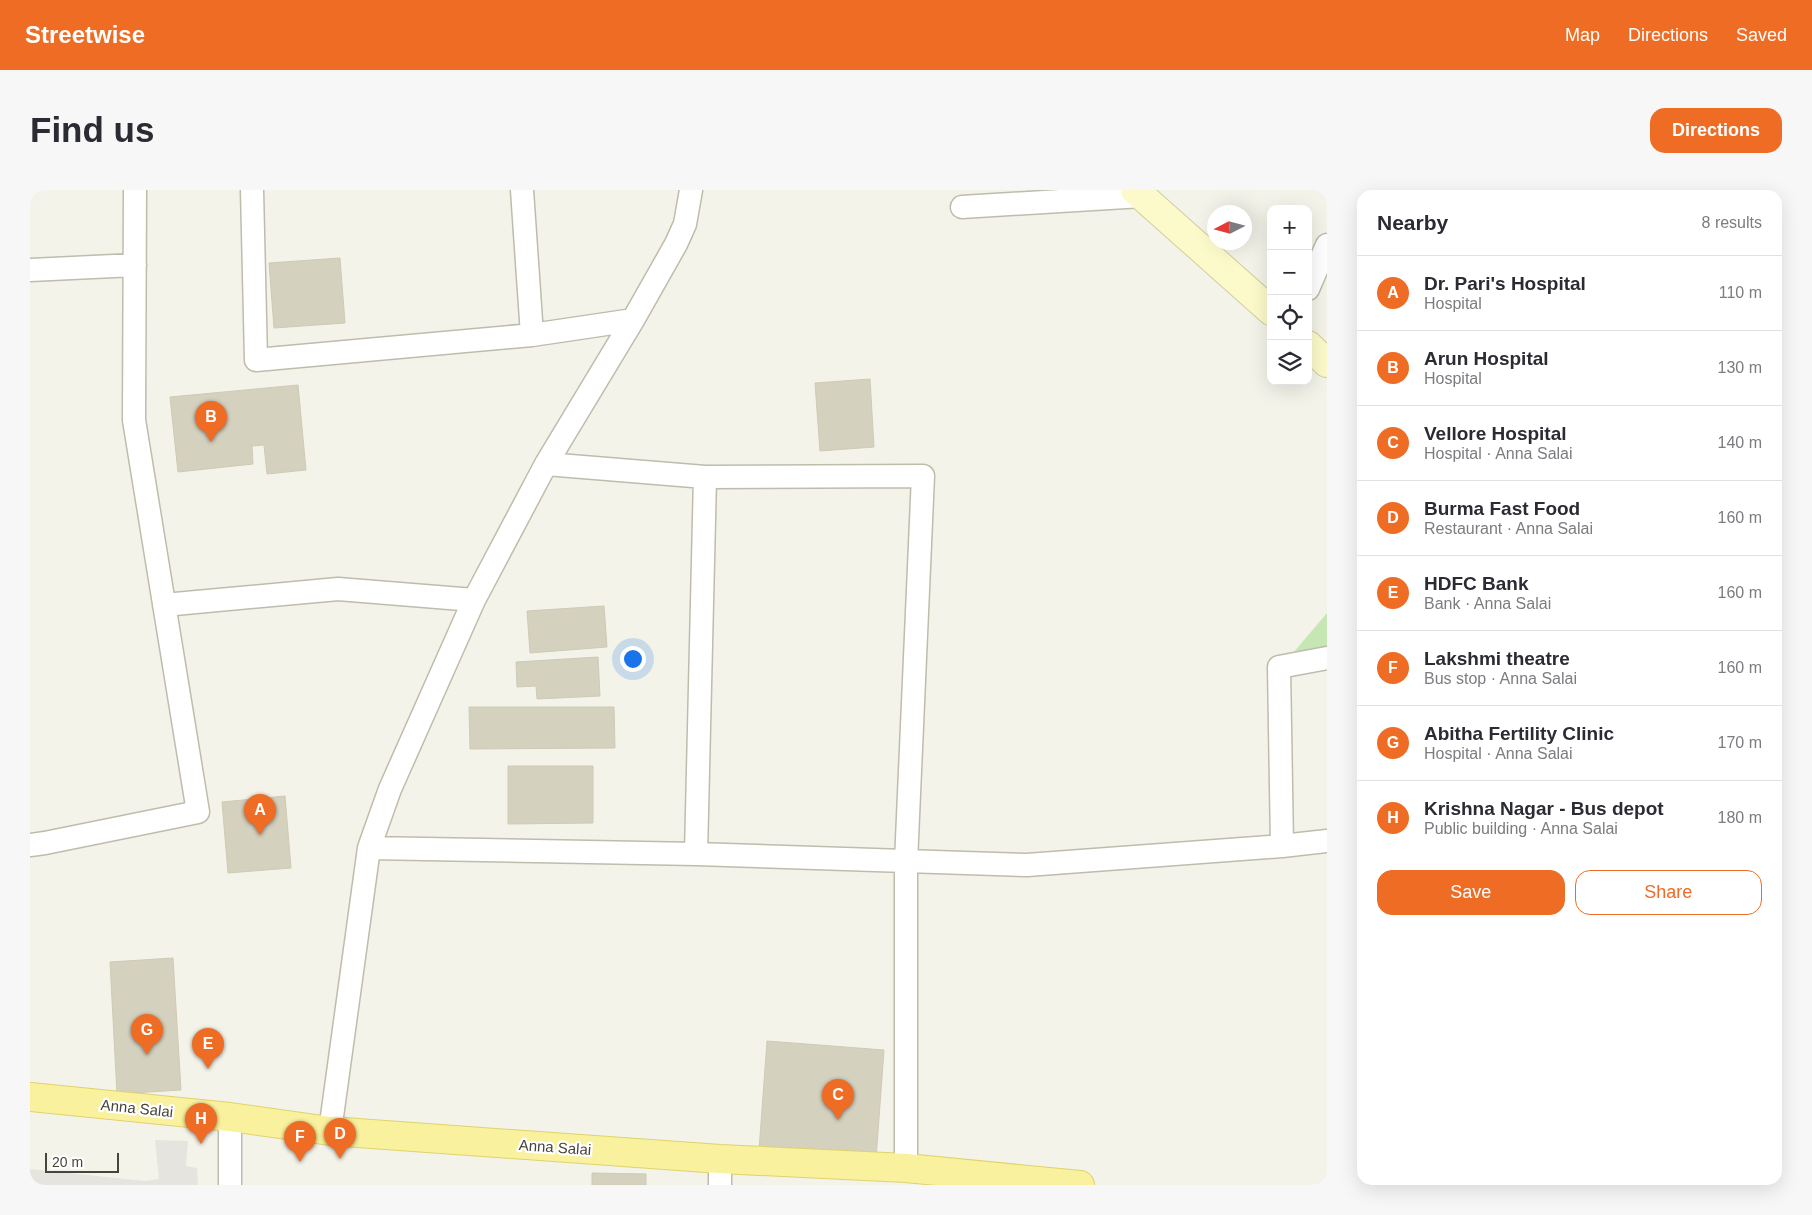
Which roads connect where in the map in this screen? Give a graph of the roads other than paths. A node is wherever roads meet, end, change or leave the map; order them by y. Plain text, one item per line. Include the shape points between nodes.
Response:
1 (135, 190) edge
2 (252, 190) edge
3 (522, 190) edge
4 (691, 190) edge
5 (1139, 193) edge
6 (962, 206) dead end
7 (1327, 245) edge
8 (135, 265) junction
9 (30, 270) edge
10 (1312, 280) edge
11 (1267, 307) edge
12 (633, 320) junction
13 (532, 335) junction
14 (1312, 349) edge
15 (1327, 363) edge
16 (546, 464) junction
17 (705, 477) junction
18 (474, 600) junction
19 (164, 605) junction
20 (1327, 658) edge
21 (1327, 841) edge
22 (30, 845) edge
23 (1282, 846) junction
24 (369, 848) junction
25 (696, 854) junction
26 (906, 862) junction
27 (30, 1098) edge
28 (230, 1117) junction
29 (330, 1131) junction
30 (906, 1168) junction
31 (720, 1172) edge
32 (230, 1185) edge
33 (1080, 1185) edge

1 - 8 street
2 - 13 street via 256,360
3 - 13 street
4 - 12 street via 685,224
5 - 6 street
5 - 11 main road
7 - 10 street
8 - 9 street
8 - 19 street via 134,420
12 - 13 street
12 - 16 street
14 - 15 main road
16 - 17 street
16 - 18 street
17 - 25 street
17 - 26 street via 923,476
18 - 19 street via 338,589
18 - 24 street via 390,789
19 - 22 street via 198,812
20 - 23 street via 1279,667
21 - 23 street
23 - 26 street via 1027,865
24 - 25 street
24 - 29 street
25 - 26 street
26 - 30 street
27 - 28 main road, Anna Salai
28 - 29 main road, Anna Salai
28 - 32 street
29 - 31 main road, Anna Salai
30 - 31 main road, Anna Salai
30 - 33 main road, Anna Salai

